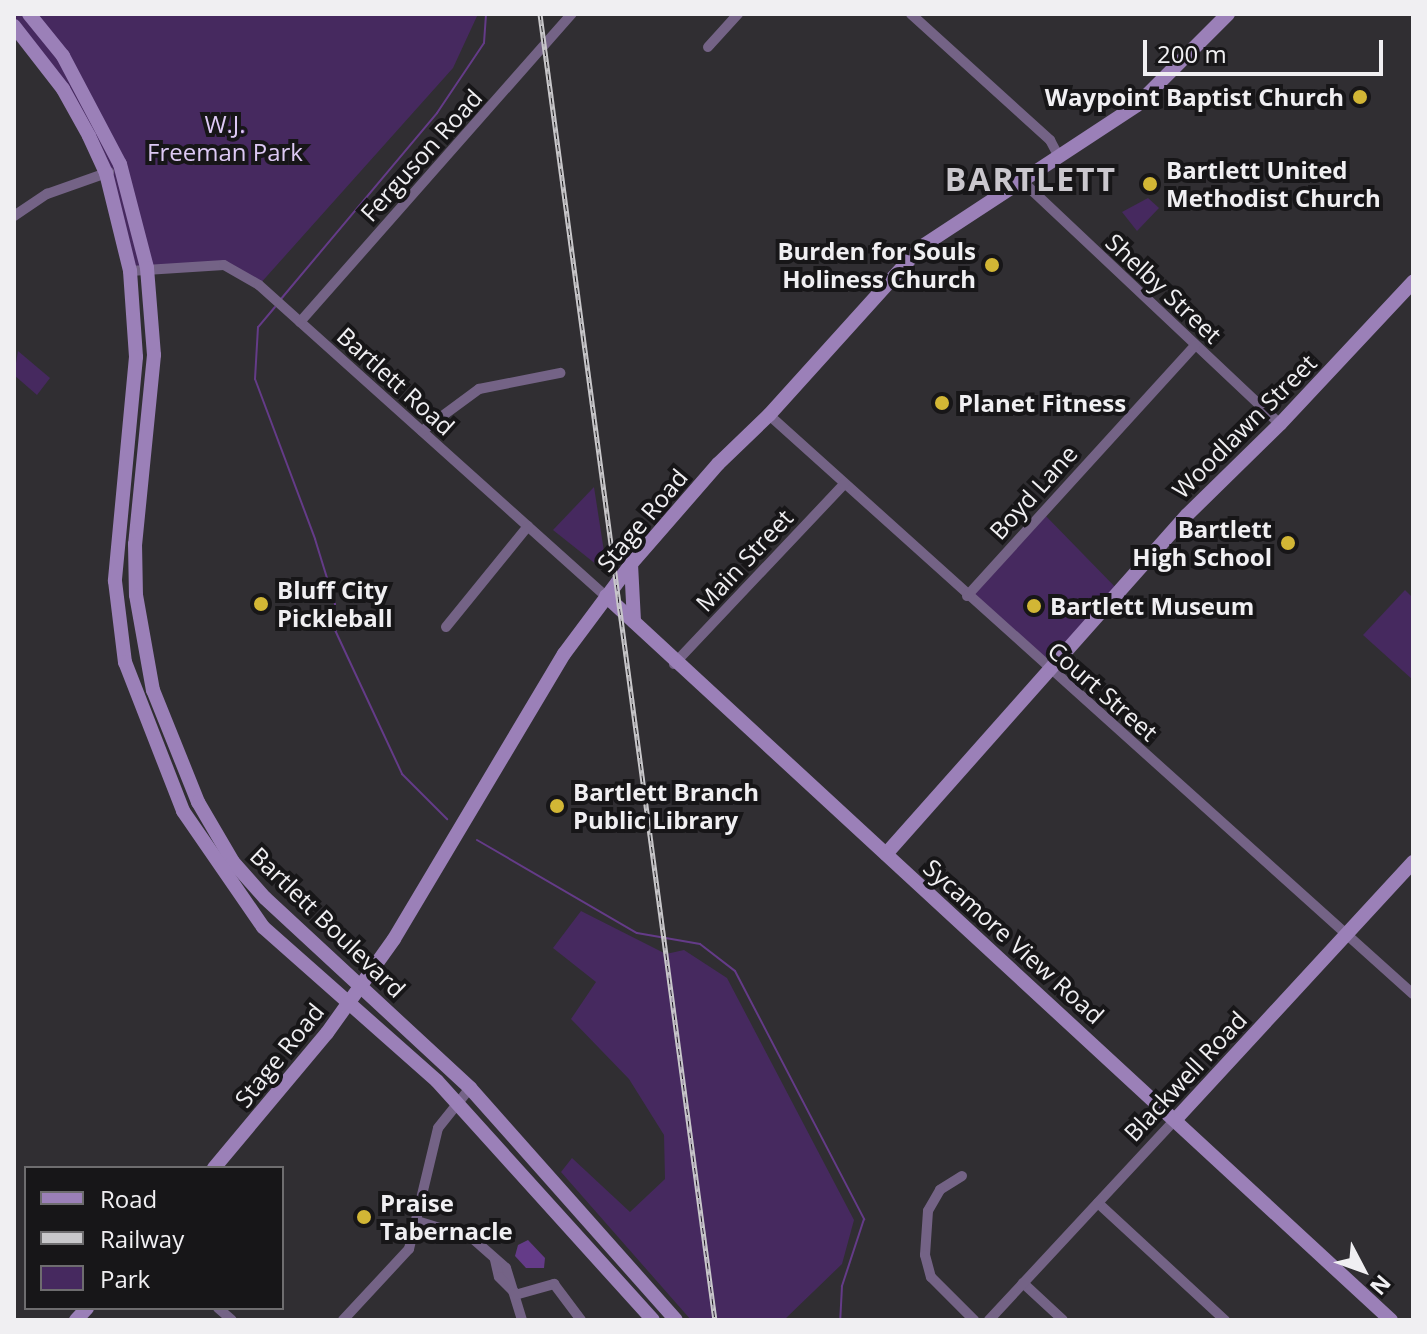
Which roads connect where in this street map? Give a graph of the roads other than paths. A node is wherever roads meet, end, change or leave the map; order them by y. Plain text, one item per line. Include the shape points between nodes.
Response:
1 (29, 14) edge
2 (572, 14) edge
3 (738, 14) edge
4 (911, 14) edge
5 (1228, 14) edge
6 (14, 26) edge
7 (708, 47) dead end
8 (1058, 155) junction
9 (121, 167) junction
10 (106, 173) junction
11 (1021, 180) junction
12 (14, 216) edge
13 (147, 268) junction
14 (130, 271) junction
15 (1413, 282) edge
16 (300, 322) junction
17 (1195, 345) junction
18 (154, 355) junction
19 (136, 357) junction
20 (560, 373) dead end
21 (769, 415) junction
22 (1280, 424) junction
23 (422, 431) junction
24 (844, 484) junction
25 (121, 507) junction
26 (138, 508) junction
27 (528, 526) junction
28 (631, 564) junction
29 (606, 596) junction
30 (967, 596) junction
31 (446, 627) dead end
32 (636, 627) junction
33 (674, 664) junction
34 (1051, 673) junction
35 (886, 854) junction
36 (1413, 862) edge
37 (1348, 931) junction
38 (361, 986) junction
39 (1413, 994) edge
40 (349, 1002) junction
41 (470, 1088) junction
42 (457, 1101) junction
43 (1175, 1120) junction
44 (216, 1166) edge
45 (962, 1176) dead end
46 (1098, 1203) junction
47 (417, 1221) junction
48 (1023, 1283) junction
49 (514, 1294) junction
50 (343, 1320) edge
51 (522, 1320) edge
52 (581, 1320) edge
53 (653, 1320) edge
54 (676, 1320) edge
55 (974, 1320) edge
56 (989, 1320) edge
57 (1063, 1320) edge
58 (1225, 1320) edge
59 (1391, 1320) edge

1 - 9 main road, Bartlett Boulevard via 63,56
2 - 16 street, Ferguson Road
3 - 7 street
4 - 8 street via 1050,140
5 - 8 main road, Stage Road via 1137,105
6 - 10 main road, Bartlett Boulevard via 68,97
8 - 11 main road, Stage Road
9 - 10 street
9 - 13 main road, Bartlett Boulevard
10 - 12 street via 47,194
10 - 14 main road, Bartlett Boulevard
11 - 17 street, Shelby Street
11 - 21 main road, Stage Road via 921,247
13 - 14 street, Bartlett Road
13 - 16 street, Bartlett Road via 224,265 259,285
13 - 18 main road, Bartlett Boulevard
14 - 19 main road, Bartlett Boulevard
15 - 22 main road, Woodlawn Street
16 - 23 street, Bartlett Road
17 - 22 street, Shelby Street
17 - 30 street, Boyd Lane
18 - 19 main road
18 - 26 main road, Bartlett Boulevard
19 - 25 main road, Bartlett Boulevard
20 - 23 street via 479,389
21 - 24 street, Court Street
21 - 28 main road, Stage Road via 718,464
22 - 34 main road, Woodlawn Street via 1187,515
23 - 27 street, Bartlett Road
24 - 30 street, Court Street
24 - 33 street, Main Street
25 - 26 main road
25 - 40 main road, Bartlett Boulevard via 115,581 125,662 183,811 263,927
26 - 38 main road, Bartlett Boulevard via 136,595 153,690 198,802 233,862
27 - 29 street, Bartlett Road
27 - 31 street
28 - 29 main road, Stage Road
28 - 32 main road via 630,605
29 - 32 main road, Sycamore View Road
29 - 38 main road, Stage Road via 564,654 408,917
30 - 34 street, Court Street
32 - 33 main road, Sycamore View Road
33 - 35 main road, Sycamore View Road
34 - 35 main road, Woodlawn Street
34 - 37 street, Court Street
35 - 43 main road, Sycamore View Road
36 - 37 main road, Blackwell Road
37 - 39 street, Court Street
37 - 43 main road, Blackwell Road
38 - 40 main road, Stage Road
38 - 41 main road, Bartlett Boulevard
40 - 42 main road, Bartlett Boulevard
40 - 44 main road, Stage Road
41 - 42 street
41 - 54 main road, Bartlett Boulevard
42 - 47 street via 435,1137
42 - 53 main road, Bartlett Boulevard
43 - 46 street, Blackwell Road
43 - 59 main road, Sycamore View Road
45 - 55 street via 940,1190 928,1211 925,1255 931,1277
46 - 48 street, Blackwell Road
46 - 58 street
47 - 49 street via 466,1235 495,1260 499,1277
47 - 50 street via 404,1256
48 - 56 street, Blackwell Road
48 - 57 street
49 - 51 street
49 - 52 street via 554,1284

